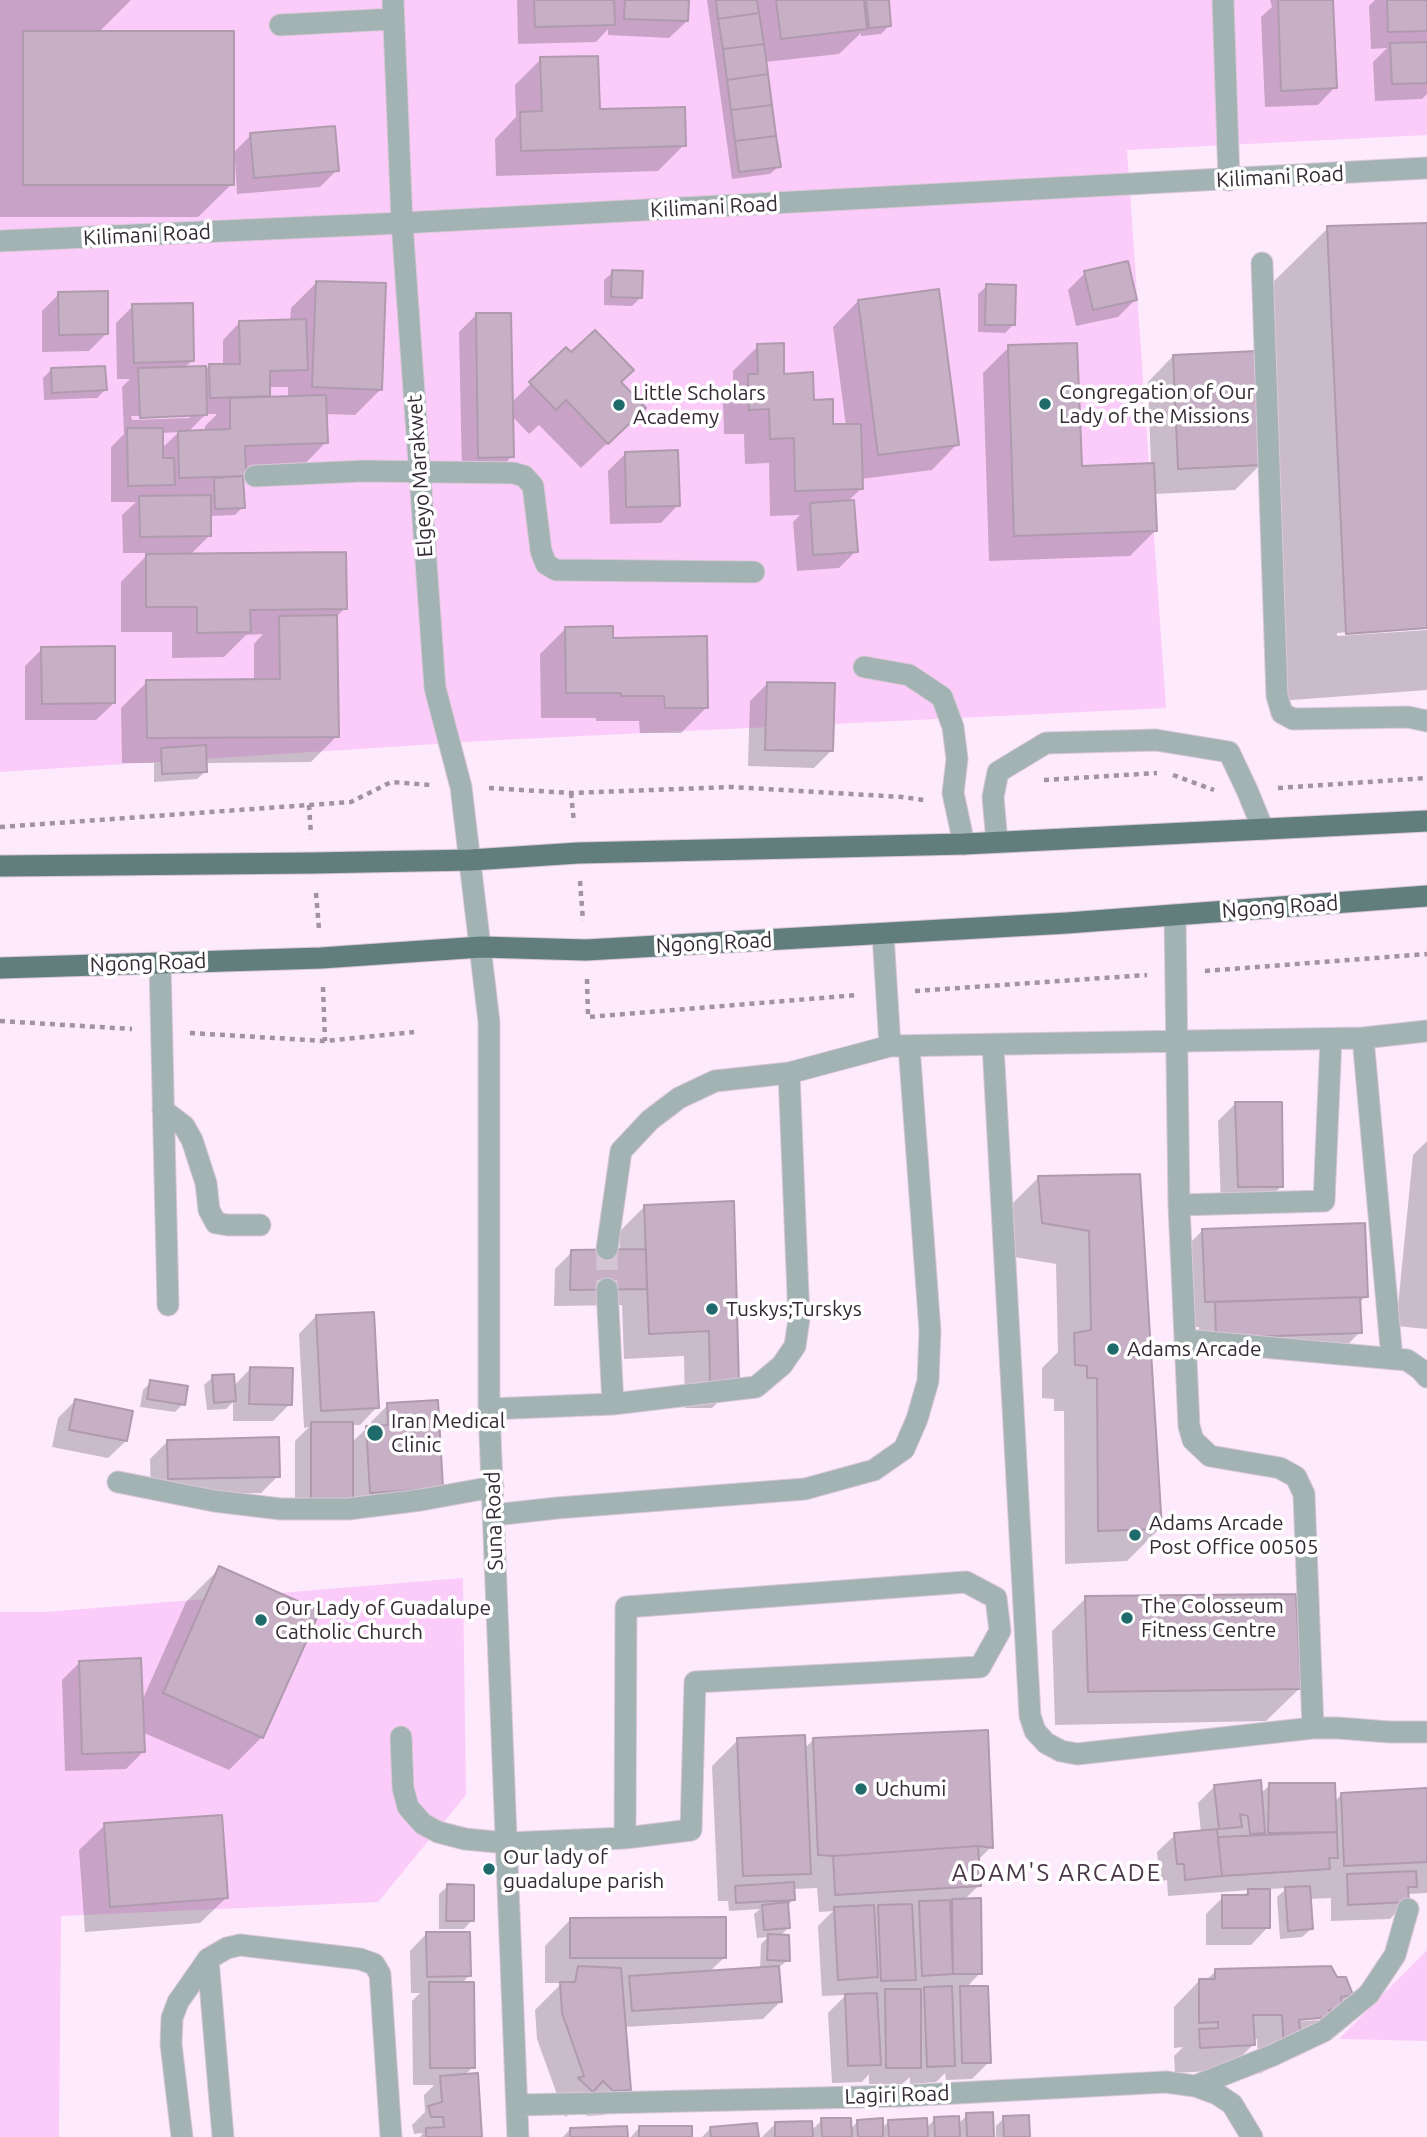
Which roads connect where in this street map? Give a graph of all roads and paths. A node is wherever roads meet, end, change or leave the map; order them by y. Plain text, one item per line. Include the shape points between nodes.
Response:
1 (1223, 0) edge
2 (393, 10) edge
3 (280, 25) dead end
4 (1427, 168) edge
5 (1229, 180) junction
6 (402, 223) junction
7 (0, 241) edge
8 (1262, 263) dead end
9 (419, 471) junction
10 (255, 476) dead end
11 (754, 572) dead end
12 (864, 667) dead end
13 (1427, 721) edge
14 (1427, 778) edge
15 (1041, 780) dead end
16 (461, 787) junction
17 (1247, 790) junction
18 (571, 793) junction
19 (309, 805) junction
20 (956, 805) junction
21 (1427, 821) edge
22 (0, 827) edge
23 (1263, 829) junction
24 (997, 842) junction
25 (964, 844) junction
26 (578, 853) junction
27 (471, 860) junction
28 (313, 863) junction
29 (0, 866) edge
30 (1427, 896) edge
31 (1175, 915) junction
32 (883, 934) junction
33 (481, 947) junction
34 (586, 950) junction
35 (1427, 954) edge
36 (321, 958) junction
37 (160, 963) junction
38 (0, 968) edge
39 (1175, 973) junction
40 (888, 993) junction
41 (1427, 1031) edge
42 (414, 1032) dead end
43 (1363, 1038) junction
44 (1331, 1039) junction
45 (1176, 1041) junction
46 (993, 1045) junction
47 (899, 1046) junction
48 (789, 1073) junction
49 (163, 1110) junction
50 (1179, 1205) junction
51 (260, 1225) dead end
52 (607, 1249) tunnel mouth
53 (607, 1289) tunnel mouth
54 (168, 1305) dead end
55 (1185, 1340) junction
56 (1392, 1359) junction
57 (1427, 1377) edge
58 (613, 1404) junction
59 (489, 1409) junction
60 (118, 1482) dead end
61 (493, 1487) junction
62 (494, 1515) junction
63 (1313, 1728) junction
64 (1427, 1732) edge
65 (401, 1737) dead end
66 (625, 1838) junction
67 (507, 1843) junction
68 (1408, 1909) dead end
69 (208, 1959) junction
70 (1195, 2086) junction
71 (518, 2105) junction
72 (182, 2137) edge
73 (223, 2137) edge
74 (391, 2137) edge
75 (519, 2137) edge
76 (1252, 2137) edge

1 - 5 street
2 - 3 street
2 - 6 street, Elgeyo Marakwet
4 - 5 street, Kilimani Road
5 - 6 street, Kilimani Road
6 - 7 street, Kilimani Road
6 - 9 street, Elgeyo Marakwet
8 - 13 street via 1277,696 1282,713 1293,719
9 - 10 street
9 - 11 street via 524,476 533,486 541,551 546,564 556,570
9 - 16 street, Elgeyo Marakwet via 435,688
12 - 20 street via 909,675 942,697 953,727
14 - 17 path
15 - 17 path via 1164,772 1219,792
16 - 18 path
16 - 19 path via 391,782 351,802
16 - 27 street, Elgeyo Marakwet
17 - 23 street
17 - 24 street via 1228,752 1156,740 1046,743 998,772 993,797
18 - 20 path via 732,787 902,797
18 - 26 path
19 - 22 path
19 - 28 path
20 - 25 street
21 - 23 main road
23 - 24 main road
24 - 25 main road
25 - 26 main road
26 - 27 main road
26 - 34 path
27 - 28 main road
27 - 33 street, Elgeyo Marakwet
28 - 29 main road
28 - 36 path
30 - 31 main road, Ngong Road
31 - 32 main road, Ngong Road
31 - 39 street
32 - 34 main road, Ngong Road
32 - 40 street
33 - 34 main road, Ngong Road
33 - 36 main road, Ngong Road
33 - 59 street, Suna Road via 489,1022
34 - 40 path via 588,1017
35 - 39 path
36 - 37 main road, Ngong Road
36 - 42 path via 325,1041
37 - 38 main road, Ngong Road
37 - 49 street
39 - 40 path
39 - 45 street
40 - 47 street
41 - 43 street
43 - 44 street
43 - 56 street
44 - 45 street
44 - 50 street via 1324,1201
45 - 46 street
45 - 50 street
46 - 47 street
46 - 63 street via 1030,1716 1035,1731 1061,1751 1077,1754
47 - 48 street
47 - 62 street via 930,1331 928,1381 904,1449 874,1470 805,1489
48 - 52 street via 715,1081 679,1098 650,1120 621,1151
48 - 58 street via 799,1319 795,1346 782,1365 756,1387
49 - 51 street via 184,1126 192,1140 216,1223
49 - 54 street
50 - 55 street
53 - 58 street
55 - 56 street
55 - 63 street via 1193,1440 1210,1456 1280,1468 1296,1477 1304,1494
56 - 57 street via 1407,1360
58 - 59 street
59 - 61 street, Suna Road
60 - 61 street via 214,1502 281,1509 348,1509
61 - 62 street, Suna Road
62 - 67 street, Suna Road
63 - 64 street
65 - 67 street via 403,1788 408,1807 423,1824 465,1839
66 - 66 street via 691,1830 695,1682 980,1667 1000,1631 996,1598 966,1582 626,1607
66 - 67 street
67 - 71 street, Suna Road
68 - 70 street via 1395,1955 1369,1994 1324,2031
69 - 72 street via 172,2018
69 - 73 street
69 - 74 street via 240,1945 374,1964 380,1974
70 - 71 street, Lagiri Road via 1166,2082 901,2096
70 - 76 street, Lagiri Road via 1232,2104
71 - 75 street, Suna Road

